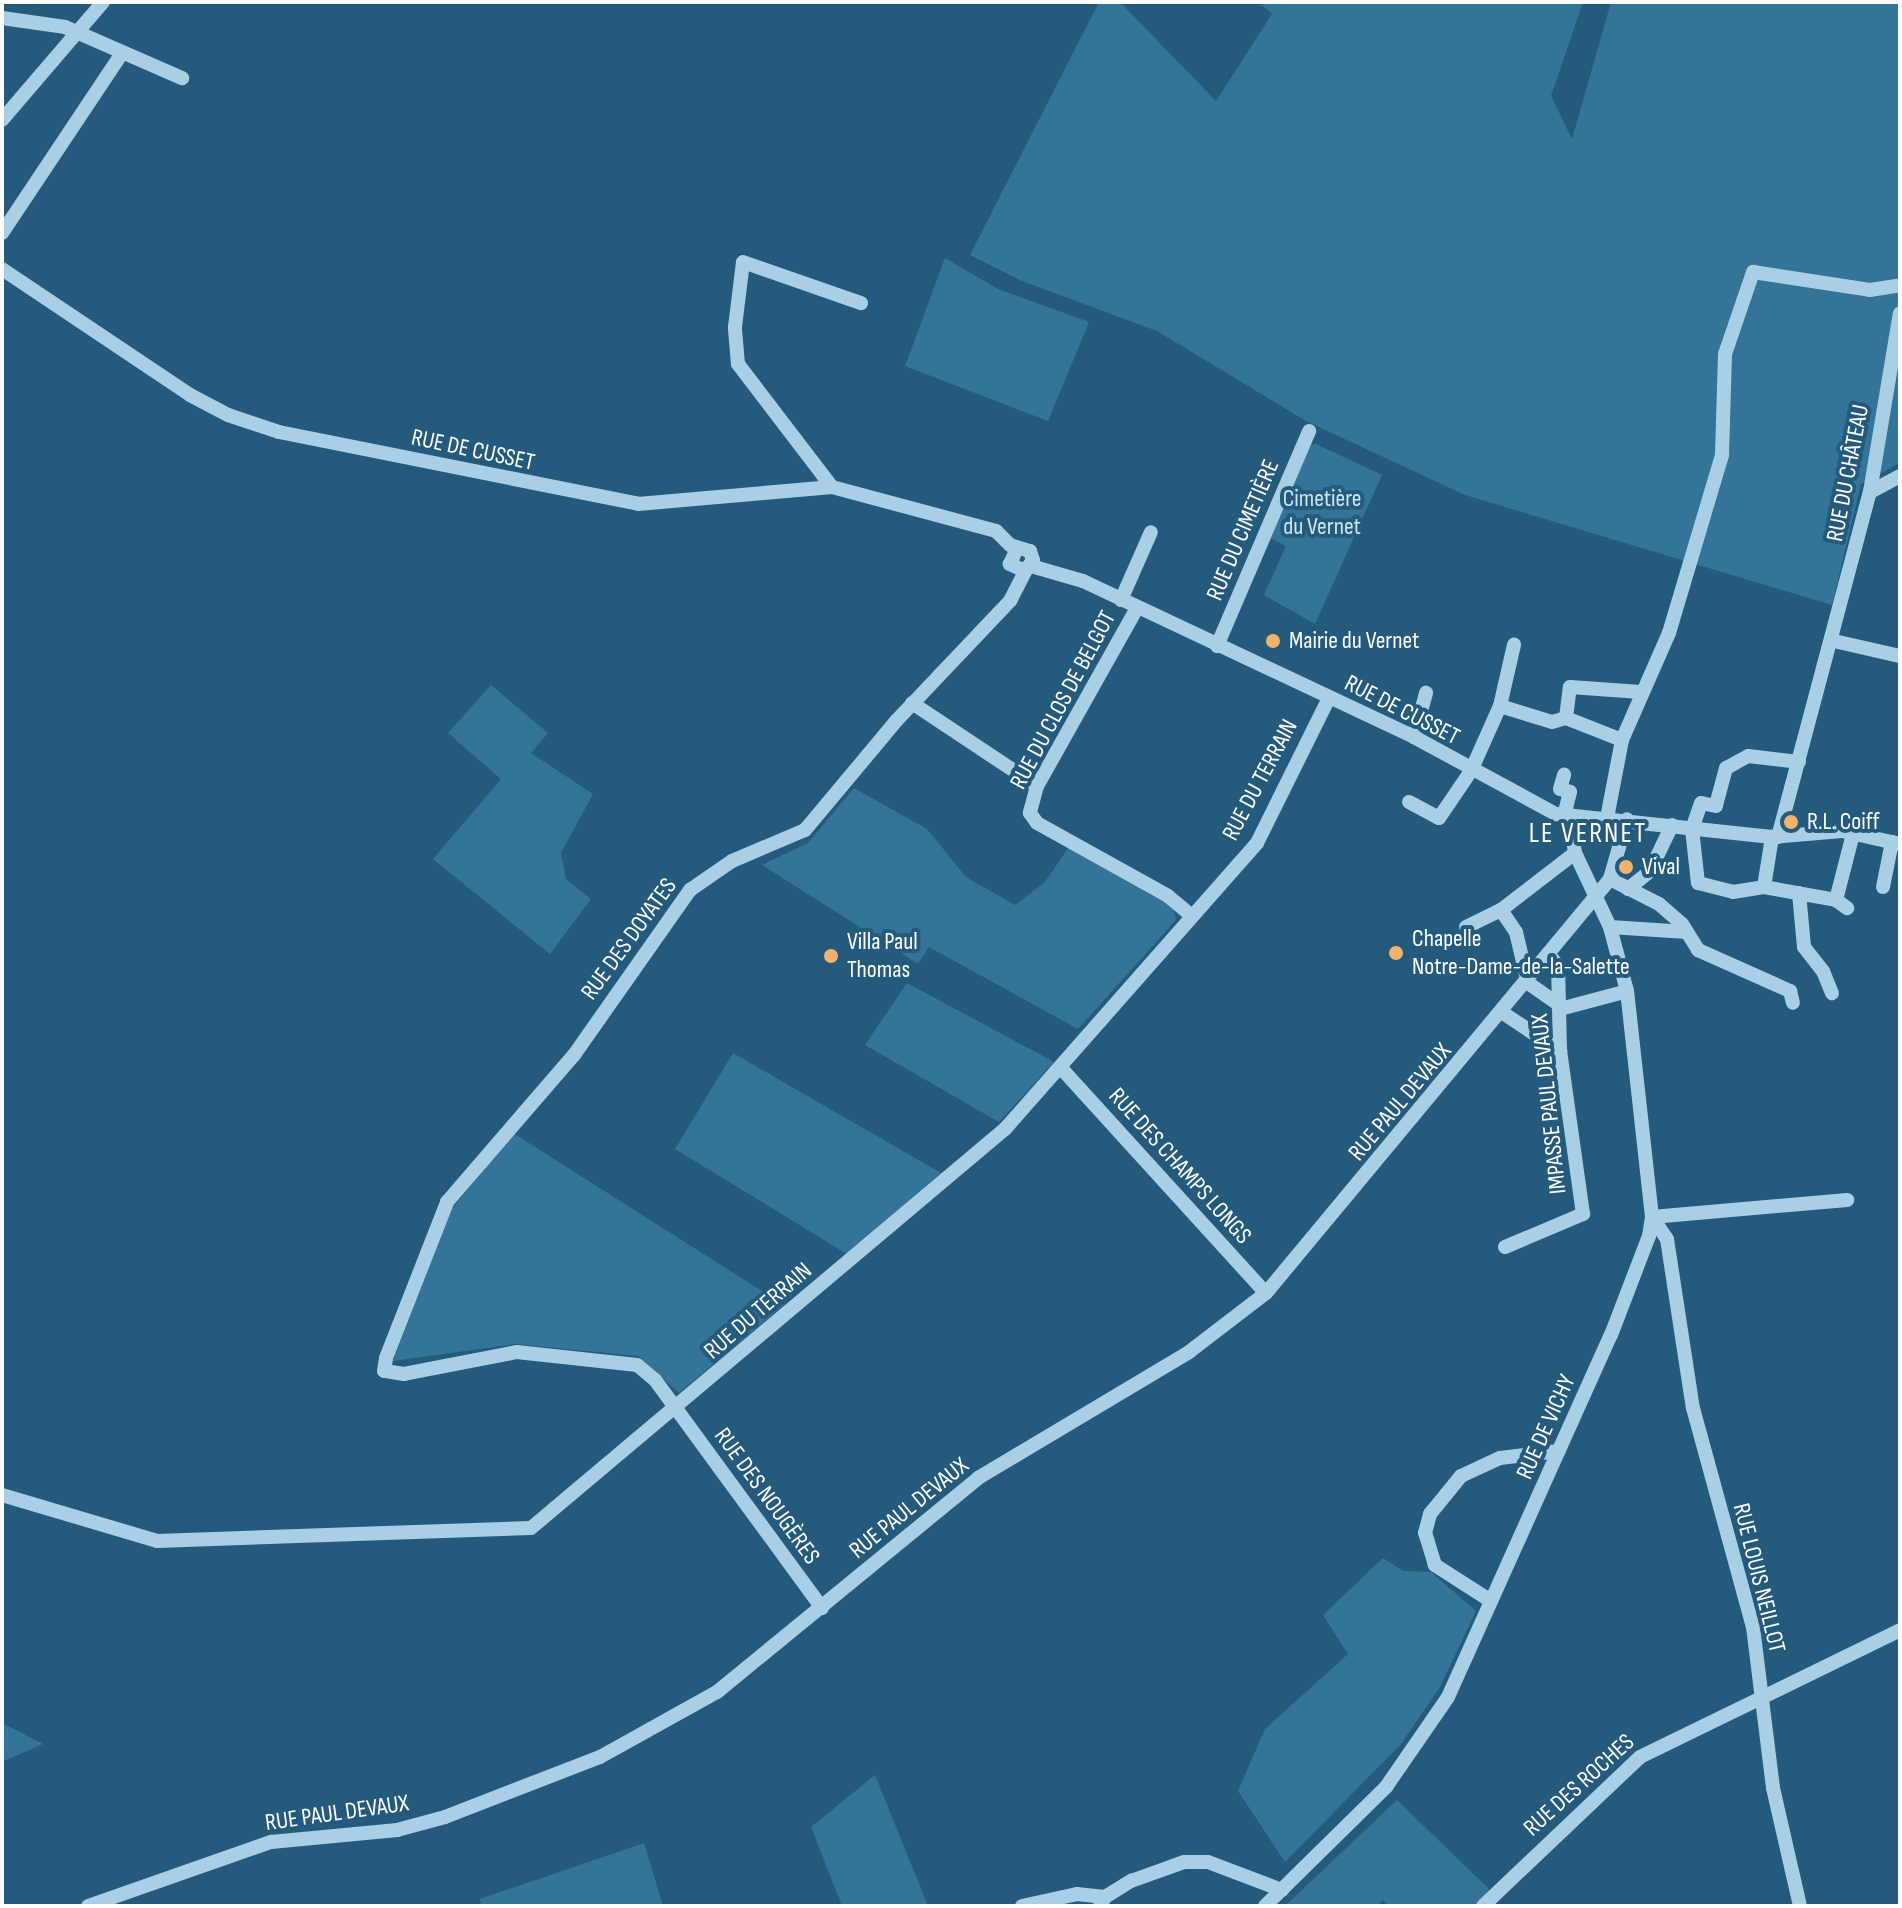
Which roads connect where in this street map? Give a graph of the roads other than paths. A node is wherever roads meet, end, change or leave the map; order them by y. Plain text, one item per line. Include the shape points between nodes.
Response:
1 (103, 2) edge
2 (2, 18) edge
3 (78, 31) junction
4 (122, 53) junction
5 (182, 78) dead end
6 (2, 120) edge
7 (2, 233) edge
8 (2, 269) edge
9 (1900, 285) edge
10 (861, 303) dead end
11 (1900, 313) edge
12 (1309, 431) dead end
13 (1900, 476) edge
14 (832, 487) junction
15 (1870, 492) junction
16 (1151, 532) dead end
17 (1012, 557) junction
18 (1030, 564) junction
19 (1121, 600) junction
20 (1137, 608) junction
21 (1001, 609) junction
22 (1834, 641) junction
23 (1514, 645) dead end
24 (1217, 646) junction
25 (1900, 656) edge
26 (1641, 692) junction
27 (1426, 693) dead end
28 (1329, 698) junction
29 (912, 703) junction
30 (1500, 706) junction
31 (1566, 718) junction
32 (1414, 737) junction
33 (1622, 740) junction
34 (1799, 762) junction
35 (1471, 771) junction
36 (1564, 775) dead end
37 (1037, 786) junction
38 (1409, 802) dead end
39 (1567, 816) junction
40 (1607, 818) junction
41 (1627, 819) junction
42 (1672, 825) junction
43 (1692, 829) junction
44 (1853, 834) junction
45 (1775, 837) junction
46 (1896, 843) edge
47 (1575, 853) junction
48 (1610, 879) junction
49 (1764, 887) junction
50 (1883, 887) dead end
51 (1628, 889) junction
52 (1597, 893) junction
53 (1799, 893) junction
54 (1501, 910) junction
55 (1192, 916) junction
56 (1466, 927) dead end
57 (1610, 927) junction
58 (1687, 932) junction
59 (1549, 955) junction
60 (1528, 983) junction
61 (1627, 991) junction
62 (1832, 993) dead end
63 (1793, 1003) dead end
64 (1560, 1007) junction
65 (1503, 1013) junction
66 (1560, 1051) junction
67 (1061, 1068) junction
68 (1847, 1200) dead end
69 (1652, 1217) junction
70 (1505, 1247) dead end
71 (1644, 1255) junction
72 (1669, 1261) junction
73 (1266, 1293) junction
74 (384, 1371) joint
75 (677, 1410) junction
76 (1559, 1451) junction
77 (2, 1495) edge
78 (1491, 1601) junction
79 (822, 1608) junction
80 (1900, 1630) edge
81 (1762, 1698) junction
82 (1282, 1890) junction
83 (1103, 1901) edge
84 (88, 1906) edge
85 (1022, 1906) edge
86 (1265, 1906) edge
87 (1483, 1906) edge
88 (1800, 1906) edge

1 - 3 street
2 - 3 street
3 - 4 street
3 - 6 street
4 - 5 street
4 - 7 street
8 - 14 street, RUE DE CUSSET via 190,395 279,432 638,504
9 - 26 street via 1870,290 1753,272 1725,354 1722,455 1691,571
10 - 14 street via 743,262 735,327 738,364
11 - 15 street, RUE DU CHÂTEAU
12 - 24 street, RUE DU CIMETIÈRE
13 - 15 street
14 - 17 street, RUE DE CUSSET via 996,531
15 - 22 street, RUE DU CHÂTEAU
16 - 19 street
17 - 18 street
17 - 18 street
17 - 21 street via 1010,586
18 - 19 street, RUE DE CUSSET
18 - 21 street, RUE DES DOYATES
19 - 20 street, RUE DE CUSSET
20 - 24 street, RUE DE CUSSET
20 - 37 street, RUE DU CLOS DE BELGOT
21 - 29 street, RUE DES DOYATES
22 - 25 street
22 - 34 street, RUE DU CHÂTEAU
23 - 30 street
24 - 28 street, RUE DE CUSSET
26 - 31 street via 1570,687
26 - 33 street
27 - 32 street
28 - 32 street, RUE DE CUSSET
28 - 55 street, RUE DU TERRAIN via 1257,843
29 - 37 street
29 - 74 street, RUE DES DOYATES via 805,830 732,861 690,890 574,1055 447,1202
30 - 31 street via 1552,722
30 - 35 street
31 - 33 street
32 - 35 street, RUE DE CUSSET
33 - 40 street
34 - 43 street via 1737,758 1720,781 1716,806 1701,803
34 - 45 street, RUE DU CHÂTEAU
35 - 38 street via 1439,818
35 - 39 street, RUE DE CUSSET
36 - 39 street via 1560,789 1570,792
37 - 55 street, RUE DU CLOS DE BELGOT via 1030,813 1037,823 1168,896
39 - 40 street
39 - 47 street
40 - 41 street
41 - 42 street
41 - 48 street
42 - 43 street
42 - 51 street via 1650,871
43 - 45 street
43 - 49 street via 1698,883 1733,892
44 - 45 street via 1825,830
44 - 46 street
44 - 53 street via 1842,904
45 - 49 street, RUE DU CHÂTEAU
46 - 50 street
47 - 52 street, RUE DE VICHY
47 - 54 street
48 - 51 street
48 - 52 street, RUE PAUL DEVAUX
49 - 53 street
51 - 58 street via 1659,904
52 - 57 street, RUE DE VICHY
52 - 59 street, RUE PAUL DEVAUX
53 - 62 street via 1804,947
54 - 56 street
54 - 60 street via 1516,932
55 - 67 street, RUE DU TERRAIN
57 - 58 street
57 - 61 street, RUE DE VICHY
58 - 63 street via 1698,950 1790,991
59 - 60 street, RUE PAUL DEVAUX
59 - 64 street, IMPASSE PAUL DEVAUX via 1558,966
60 - 64 street
60 - 65 street, RUE PAUL DEVAUX
61 - 64 street
61 - 69 street, RUE DE VICHY
64 - 66 street, IMPASSE PAUL DEVAUX
65 - 66 street
65 - 73 street, RUE PAUL DEVAUX
66 - 70 street, IMPASSE PAUL DEVAUX via 1583,1214
67 - 73 street, RUE DES CHAMPS LONGS
67 - 75 street, RUE DU TERRAIN via 1005,1129
68 - 69 street
69 - 71 street, RUE DE VICHY
69 - 72 street, RUE LOUIS NEILLOT via 1667,1239
71 - 72 street
71 - 76 street, RUE DE VICHY
72 - 81 street, RUE LOUIS NEILLOT via 1693,1408 1753,1627
73 - 79 street, RUE PAUL DEVAUX via 1189,1352 978,1478
74 - 75 street, RUE DES NOUGÈRES via 404,1374 504,1353 611,1359 637,1365
75 - 77 street, RUE DU TERRAIN via 531,1528 513,1531 157,1541
75 - 79 street, RUE DES NOUGÈRES
76 - 78 street, RUE DE VICHY
76 - 78 street via 1500,1458 1461,1476 1430,1514 1425,1533 1435,1565
78 - 82 street, RUE DE VICHY via 1419,1745 1349,1827
79 - 84 street, RUE PAUL DEVAUX via 717,1692 578,1767 397,1830 271,1842
80 - 81 street, RUE DES ROCHES
81 - 87 street, RUE DES ROCHES via 1690,1728 1640,1757
81 - 88 street, RUE LOUIS NEILLOT via 1773,1788
82 - 83 street via 1208,1862 1184,1862
82 - 86 street, RUE DE VICHY
83 - 85 street via 1077,1894

